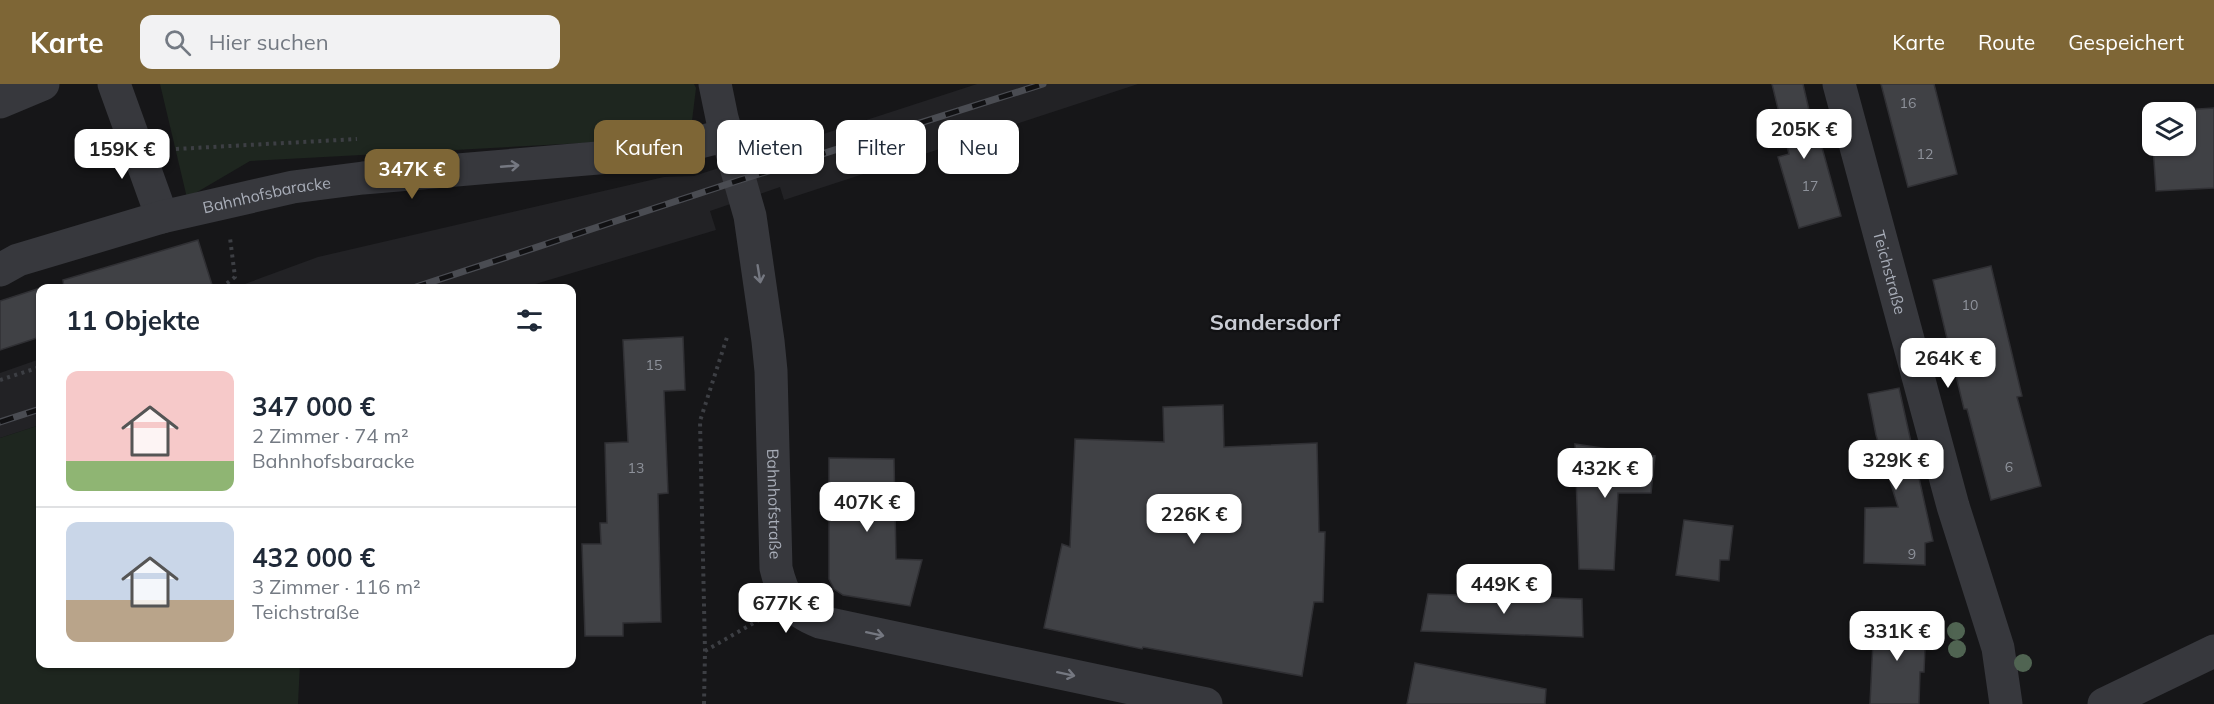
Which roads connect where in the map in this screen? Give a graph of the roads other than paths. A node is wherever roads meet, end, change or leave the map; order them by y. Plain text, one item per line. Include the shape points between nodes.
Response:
1 (43, 84) edge
2 (114, 84) edge
3 (715, 84) edge
4 (1839, 84) edge
5 (0, 102) edge
6 (723, 120) edge
7 (717, 138) edge
8 (738, 174) edge
9 (162, 217) junction
10 (0, 270) edge
11 (2214, 651) edge
12 (1206, 704) edge
13 (2006, 704) edge
14 (2104, 704) edge

1 - 5 street
2 - 9 street
3 - 6 street, Bahnhofstraße
4 - 13 street, Teichstraße via 1953,506 1998,648
9 -> 7 street, Bahnhofsbaracke via 293,187 657,153
8 -> 12 street, Bahnhofstraße via 750,216 771,371 776,568 780,586 790,602 802,615 820,622
9 - 10 street, Bahnhofsbaracke via 18,260
11 - 14 street

